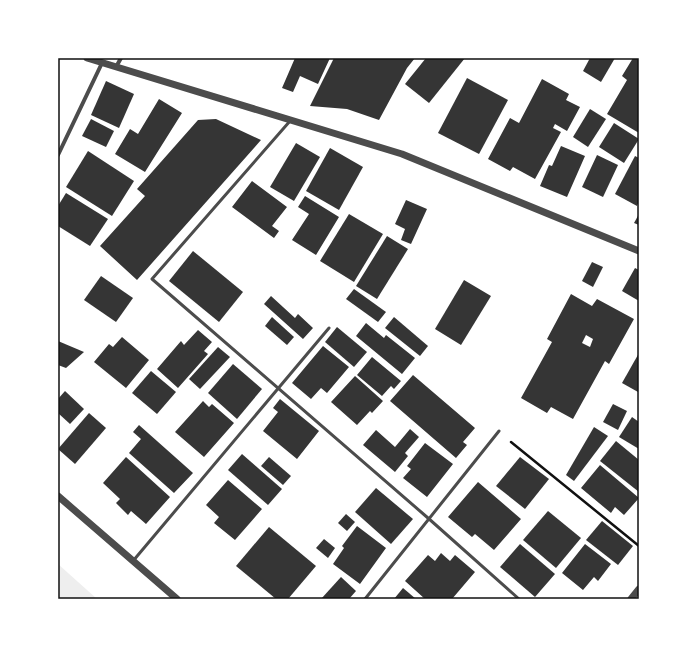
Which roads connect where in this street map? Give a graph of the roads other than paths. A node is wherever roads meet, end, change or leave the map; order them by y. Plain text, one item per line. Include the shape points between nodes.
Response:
1 (87, 58) edge
2 (121, 58) edge
3 (102, 63) junction
4 (116, 67) junction
5 (290, 120) junction
6 (58, 155) edge
7 (639, 251) edge
8 (329, 328) dead end
9 (278, 388) junction
10 (498, 431) road end
11 (58, 496) edge
12 (428, 518) junction
13 (133, 561) junction
14 (639, 590) edge
15 (177, 599) edge
16 (365, 599) edge
17 (519, 599) edge
18 (631, 599) edge

1 - 3 street
2 - 4 street
3 - 4 street
3 - 6 street
4 - 5 street
5 - 7 street via 402,154
5 - 9 lane via 152,279
8 - 9 lane
9 - 12 lane
9 - 13 lane
10 - 12 lane
11 - 13 street
12 - 16 lane
12 - 17 lane
13 - 15 street
14 - 18 street

